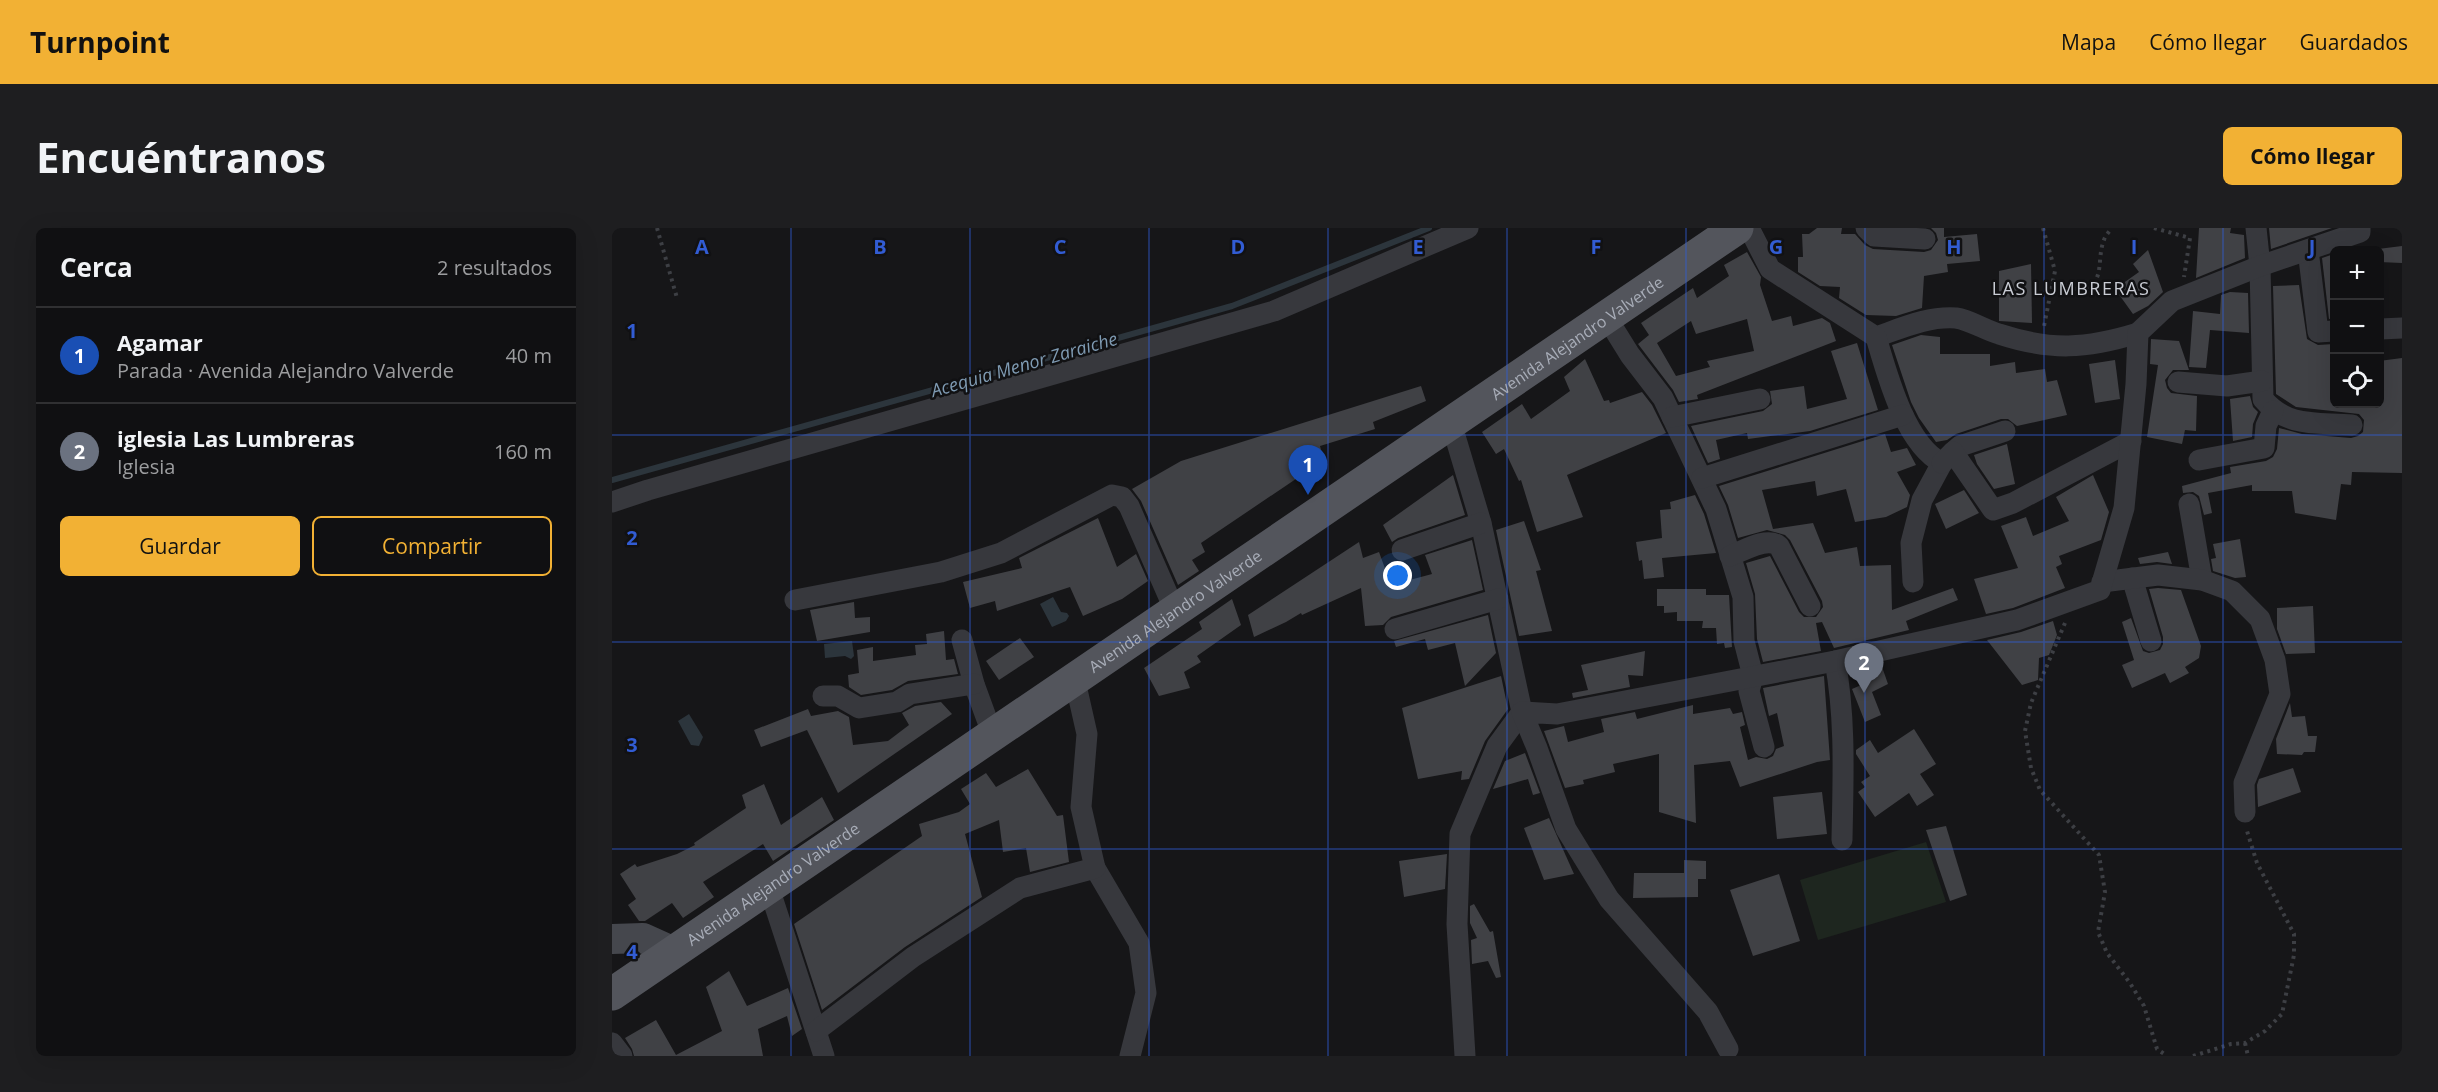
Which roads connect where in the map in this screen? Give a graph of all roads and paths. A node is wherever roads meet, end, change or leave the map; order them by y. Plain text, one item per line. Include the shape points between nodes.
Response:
1 (657, 228) edge
2 (1468, 228) edge
3 (1737, 228) edge
4 (1749, 228) edge
5 (1866, 228) edge
6 (2043, 228) edge
7 (2112, 228) edge
8 (2154, 228) edge
9 (2256, 228) edge
10 (2360, 228) edge
11 (1925, 239) dead end
12 (2308, 250) junction
13 (2260, 266) junction
14 (2052, 282) junction
15 (677, 298) dead end
16 (2181, 298) junction
17 (1607, 318) junction
18 (2402, 328) edge
19 (2384, 329) edge
20 (2330, 331) edge
21 (2138, 333) junction
22 (1876, 337) junction
23 (2041, 345) junction
24 (2262, 381) junction
25 (2178, 382) dead end
26 (1760, 399) dead end
27 (2273, 411) junction
28 (1903, 415) junction
29 (1672, 417) junction
30 (2352, 425) dead end
31 (1452, 426) junction
32 (2004, 431) dead end
33 (2131, 441) junction
34 (1947, 458) junction
35 (2199, 460) dead end
36 (1702, 478) junction
37 (612, 502) edge
38 (2189, 504) dead end
39 (1481, 523) junction
40 (1402, 550) dead end
41 (1730, 556) junction
42 (2132, 578) junction
43 (2202, 580) junction
44 (1913, 582) dead end
45 (2102, 582) junction
46 (1498, 599) junction
47 (795, 600) dead end
48 (2071, 600) junction
49 (1810, 606) dead end
50 (1174, 611) junction
51 (1395, 629) dead end
52 (962, 640) dead end
53 (2151, 641) dead end
54 (1834, 661) junction
55 (1753, 676) junction
56 (1075, 681) junction
57 (974, 684) junction
58 (823, 696) dead end
59 (1522, 712) junction
60 (993, 736) junction
61 (1764, 747) dead end
62 (2245, 812) joint
63 (1842, 840) dead end
64 (1095, 868) junction
65 (769, 888) junction
66 (612, 939) edge
67 (674, 952) junction
68 (612, 994) edge
69 (816, 1031) junction
70 (612, 1043) edge
71 (2245, 1043) junction
72 (1728, 1049) dead end
73 (622, 1056) edge
74 (824, 1056) edge
75 (1130, 1056) edge
76 (1465, 1056) edge
77 (2167, 1056) edge
78 (2193, 1056) edge
79 (2248, 1056) edge

1 - 15 path
2 - 37 street via 1274,311
3 - 17 main road, Avenida Alejandro Valverde
4 - 22 street via 1770,269
5 - 11 street via 1874,236
6 - 14 path via 2055,271
7 - 14 path via 2104,240 2097,281 2092,287 2083,291
8 - 16 path via 2190,238
9 - 13 street
10 - 12 street via 2360,232
12 - 13 street
12 - 20 street via 2318,332
13 - 16 street
13 - 24 street
14 - 23 path
16 - 21 street
17 - 29 street
17 - 31 main road, Avenida Alejandro Valverde
18 - 19 street
21 - 23 street via 2105,343
21 - 33 street
22 - 23 street via 1925,320 1957,318
22 - 28 street
24 - 25 street via 2227,386
24 - 27 street via 2263,399
26 - 29 street
27 - 30 street via 2287,420
27 - 35 street via 2266,426 2264,448
28 - 34 street via 1932,458
28 - 36 street
29 - 36 street
31 - 39 street
31 - 50 main road, Avenida Alejandro Valverde
32 - 34 street via 1960,446
33 - 34 street via 1993,510
33 - 45 street via 2124,508
34 - 44 street via 1922,500 1911,543
36 - 41 street
38 - 43 street
39 - 40 street
39 - 46 street
41 - 49 street via 1775,542
41 - 55 street via 1743,597 1744,641
42 - 43 street via 2158,575
42 - 45 street
42 - 53 street
43 - 62 street via 2232,591 2260,619 2275,660 2280,694 2244,783
45 - 48 street via 2100,590
46 - 51 street
46 - 59 street
47 - 50 street via 941,572 1001,553 1112,495 1122,497 1129,506
48 - 54 street via 2017,620
48 - 77 path via 2031,703 2025,731 2031,768 2040,790 2099,855 2105,892 2098,932 2107,953 2144,1006 2157,1049
50 - 56 main road, Avenida Alejandro Valverde
52 - 57 street
54 - 55 street
54 - 63 street via 1840,695
55 - 59 street via 1557,714
55 - 61 street via 1749,691
56 - 60 main road, Avenida Alejandro Valverde
56 - 64 street via 1087,734 1081,807
57 - 58 street via 910,694 897,702 859,708 838,696
57 - 60 street
59 - 72 street via 1566,829 1609,899 1708,1012
59 - 76 street via 1497,746 1460,834 1457,924
60 - 65 main road, Avenida Alejandro Valverde
62 - 71 path via 2246,830 2257,863 2294,934 2294,956 2282,1014
64 - 69 street via 1020,888 913,957
64 - 75 street via 1139,943 1146,993
65 - 67 main road, Avenida Alejandro Valverde
65 - 69 street
66 - 67 main road via 644,938
67 - 68 main road, Avenida Alejandro Valverde
69 - 74 street
70 - 73 street
71 - 78 path
71 - 79 path

